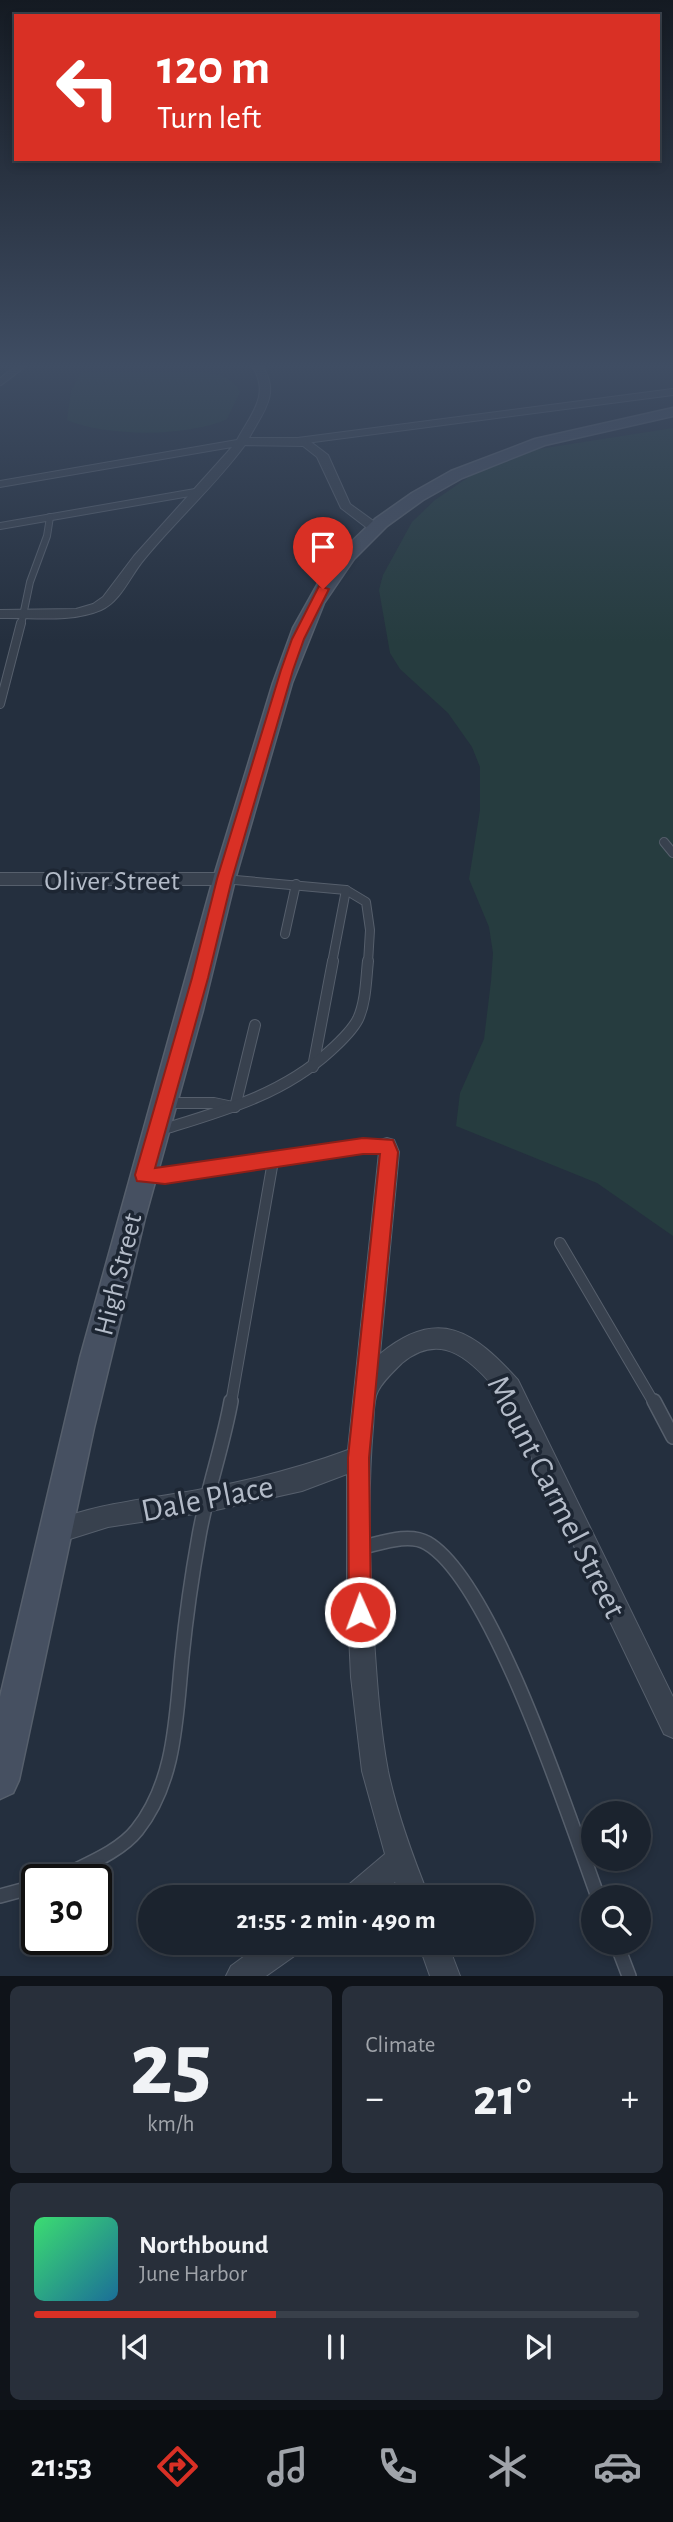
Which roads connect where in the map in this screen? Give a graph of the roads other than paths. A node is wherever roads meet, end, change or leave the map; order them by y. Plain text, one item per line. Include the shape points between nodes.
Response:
1 (152, 458) edge
2 (228, 458) edge
3 (323, 458) edge
4 (494, 458) edge
5 (0, 484) edge
6 (201, 491) junction
7 (50, 517) junction
8 (0, 526) edge
9 (375, 528) junction
10 (0, 614) edge
11 (24, 614) junction
12 (0, 704) edge
13 (664, 842) dead end
14 (673, 853) edge
15 (0, 879) edge
16 (224, 879) junction
17 (296, 884) junction
18 (346, 890) junction
19 (285, 934) dead end
20 (255, 1025) dead end
21 (313, 1068) junction
22 (235, 1107) junction
23 (160, 1118) junction
24 (387, 1146) joint
25 (273, 1161) junction
26 (144, 1175) junction
27 (560, 1243) dead end
28 (368, 1386) junction
29 (673, 1437) edge
30 (359, 1458) junction
31 (207, 1500) junction
32 (54, 1532) junction
33 (359, 1548) junction
34 (673, 1725) edge
35 (0, 1780) edge
36 (400, 1859) junction
37 (85, 1864) edge
38 (370, 1885) edge
39 (410, 1885) edge
40 (593, 1885) edge
41 (21, 1890) edge
42 (0, 1896) edge
43 (437, 1955) edge
44 (621, 1955) edge
45 (278, 1958) edge
46 (241, 1976) edge
47 (445, 1976) edge
48 (629, 1976) edge

1 - 5 street
2 - 6 street
3 - 9 street via 345,506
4 - 9 main road, High Street via 421,493
6 - 7 lane
6 - 11 street via 98,607 77,613
7 - 8 lane
7 - 11 lane
9 - 16 main road, High Street via 323,589 298,639
10 - 11 street
11 - 12 lane
13 - 14 lane
15 - 16 street, Oliver Street
16 - 17 lane
16 - 23 main road, High Street
17 - 18 lane
17 - 19 lane
18 - 21 lane
18 - 21 lane via 366,902 370,917 358,1018
20 - 22 lane
21 - 22 lane
22 - 23 lane
22 - 23 lane via 204,1103
23 - 26 main road, High Street
24 - 25 lane
24 - 28 street
25 - 26 lane
25 - 31 lane via 227,1424
26 - 32 main road, High Street
27 - 29 lane
28 - 30 street
28 - 34 street, Mount Carmel Street via 386,1361 423,1338 453,1341 488,1361 510,1388
30 - 31 street, Dale Place via 302,1479
30 - 33 street
31 - 32 street, Dale Place via 108,1516
31 - 37 lane via 170,1758 138,1829 122,1844
32 - 35 main road, High Street
33 - 36 street via 363,1664 375,1771
33 - 40 lane via 389,1541 430,1544 471,1591 495,1633
36 - 38 street
36 - 39 street
41 - 42 lane
43 - 47 street
44 - 48 lane
45 - 46 street

